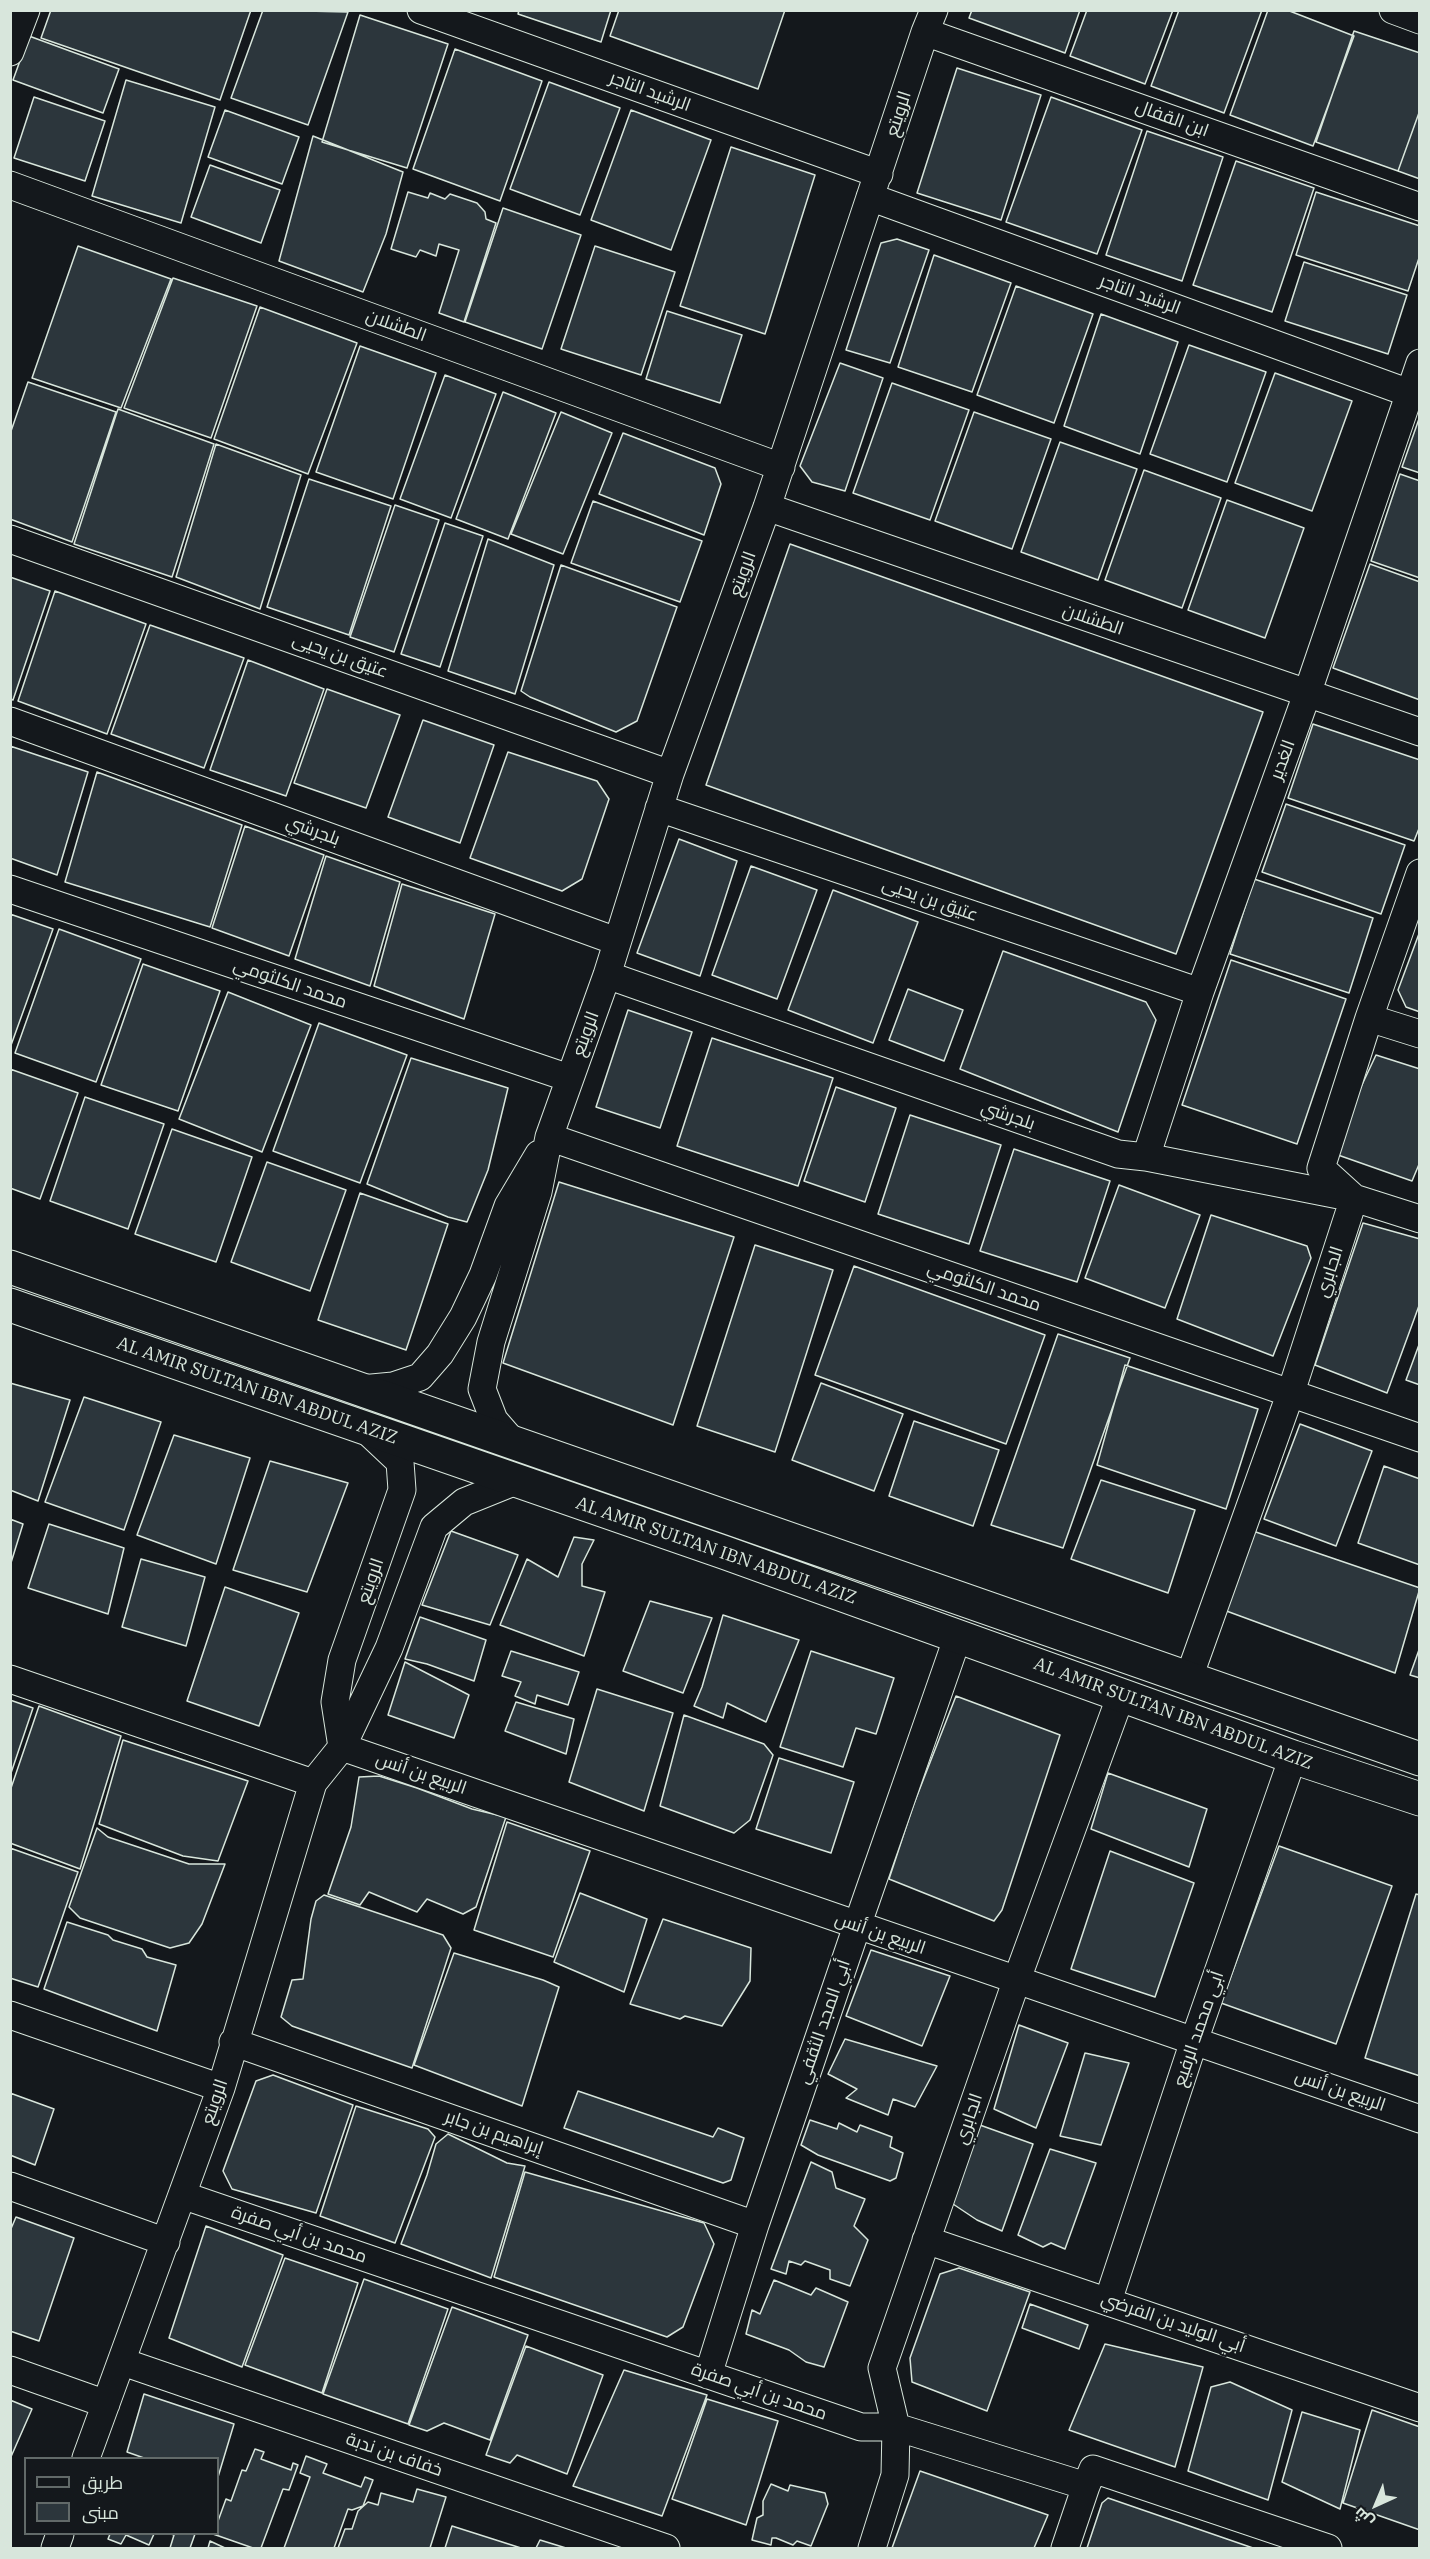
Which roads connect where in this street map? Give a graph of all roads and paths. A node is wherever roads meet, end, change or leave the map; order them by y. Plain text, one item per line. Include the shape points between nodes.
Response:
1 (26, 10) edge
2 (422, 10) edge
3 (1393, 10) edge
4 (1419, 20) edge
5 (930, 21) edge
6 (10, 52) edge
7 (10, 185) edge
8 (875, 185) junction
9 (1419, 207) edge
10 (1419, 363) edge
11 (1409, 393) junction
12 (781, 467) junction
13 (768, 507) junction
14 (10, 539) edge
15 (1307, 694) junction
16 (10, 721) edge
17 (1419, 732) edge
18 (670, 774) junction
19 (659, 808) junction
20 (1419, 873) edge
21 (10, 889) edge
22 (616, 941) junction
23 (607, 975) junction
24 (1200, 992) junction
25 (1369, 1018) junction
26 (1419, 1035) edge
27 (569, 1078) junction
28 (549, 1137) junction
29 (1146, 1156) junction
30 (1354, 1198) junction
31 (1419, 1219) edge
32 (10, 1267) edge
33 (10, 1305) edge
34 (358, 1389) junction
35 (1291, 1392) junction
36 (366, 1429) junction
37 (1419, 1438) edge
38 (514, 1443) junction
39 (516, 1481) junction
40 (958, 1636) junction
41 (10, 1679) edge
42 (1188, 1680) junction
43 (1121, 1695) junction
44 (342, 1747) junction
45 (1293, 1758) junction
46 (1419, 1759) edge
47 (313, 1784) junction
48 (1419, 1799) edge
49 (856, 1926) junction
50 (1017, 1979) junction
51 (10, 2015) edge
52 (1194, 2041) junction
53 (233, 2042) junction
54 (221, 2088) junction
55 (1419, 2119) edge
56 (10, 2186) edge
57 (182, 2194) junction
58 (755, 2225) junction
59 (927, 2240) junction
60 (166, 2242) junction
61 (1108, 2301) junction
62 (123, 2362) junction
63 (10, 2370) edge
64 (708, 2375) junction
65 (106, 2404) junction
66 (1419, 2408) edge
67 (896, 2427) junction
68 (86, 2457) edge
69 (1086, 2486) junction
70 (666, 2548) edge
71 (872, 2548) edge
72 (1065, 2548) edge
73 (1328, 2548) edge

1 - 6 street
2 - 8 street, الرشيد التاجر
3 - 4 street
5 - 8 street, الرويتع
5 - 9 street, ابن القفال
7 - 12 street, الطشلان
8 - 11 street, الرشيد التاجر
8 - 12 street, الرويتع
10 - 11 street, الغدير
11 - 15 street, الغدير
12 - 13 street, الرويتع
13 - 15 street, الطشلان
13 - 18 street, الرويتع
14 - 18 street, عتيق بن يحيى
15 - 17 street, الطشلان
15 - 24 street, الغدير
16 - 22 street, بلجرشي
18 - 19 street, الرويتع
19 - 22 street, الرويتع
19 - 24 street, عتيق بن يحيى
20 - 25 street
21 - 27 street, محمد الكلثومي
22 - 23 street, الرويتع
23 - 27 street, الرويتع
23 - 29 street, بلجرشي via 1118,1154
24 - 29 street, الغدير
25 - 26 street
25 - 30 street via 1321,1168
27 - 28 street, الرويتع
28 - 34 street via 508,1206 464,1317 440,1354 420,1377 393,1386
28 - 35 street, محمد الكلثومي
28 - 38 street via 538,1192 491,1342 482,1389 494,1420
29 - 30 street, بلجرشي
30 - 31 street, بلجرشي
30 - 35 street, الجابري
32 - 34 street, AL AMIR SULTAN IBN ABDUL AZIZ
33 - 36 street, AL AMIR SULTAN IBN ABDUL AZIZ
34 - 38 street, AL AMIR SULTAN IBN ABDUL AZIZ
35 - 37 street, محمد الكلثومي
35 - 42 street, الجابري
36 - 39 street, AL AMIR SULTAN IBN ABDUL AZIZ
36 - 44 street, الرويتع via 400,1462 402,1491 342,1660 334,1702
38 - 42 street, AL AMIR SULTAN IBN ABDUL AZIZ
39 - 40 street, AL AMIR SULTAN IBN ABDUL AZIZ
39 - 44 street, الرويتع via 464,1502 434,1527 388,1648
40 - 43 street, AL AMIR SULTAN IBN ABDUL AZIZ
40 - 49 street, أبي المجد الثقفي
41 - 47 street
42 - 46 street, AL AMIR SULTAN IBN ABDUL AZIZ
43 - 45 street, AL AMIR SULTAN IBN ABDUL AZIZ
43 - 50 street, الجابري
44 - 47 street, الرويتع
44 - 49 street, الربيع بن أنس
45 - 48 street, AL AMIR SULTAN IBN ABDUL AZIZ
45 - 52 street, أبي محمد الرفيع
47 - 53 street, الرويتع
49 - 50 street, الربيع بن أنس
49 - 58 street, أبي المجد الثقفي
50 - 52 street, الربيع بن أنس
50 - 59 street, الجابري
51 - 54 street
52 - 55 street, الربيع بن أنس
52 - 61 street, أبي محمد الرفيع
53 - 54 street, الرويتع
53 - 58 street, إبراهيم بن جابر
54 - 57 street, الرويتع
56 - 60 street
57 - 60 street, الرويتع
57 - 64 street, محمد بن أبي صفرة
58 - 64 street, أبي المجد الثقفي
59 - 61 street, أبي الوليد بن الفرضي
59 - 67 street, الجابري via 882,2368
60 - 62 street, الرويتع
61 - 66 street, أبي الوليد بن الفرضي
62 - 65 street, الرويتع
62 - 70 street, خفاف بن ندبة
63 - 65 street
64 - 67 street, محمد بن أبي صفرة via 861,2427
65 - 68 street, الرويتع
67 - 69 street, محمد بن أبي صفرة
67 - 71 street, الجابري via 895,2475
69 - 72 street
69 - 73 street via 1093,2469

